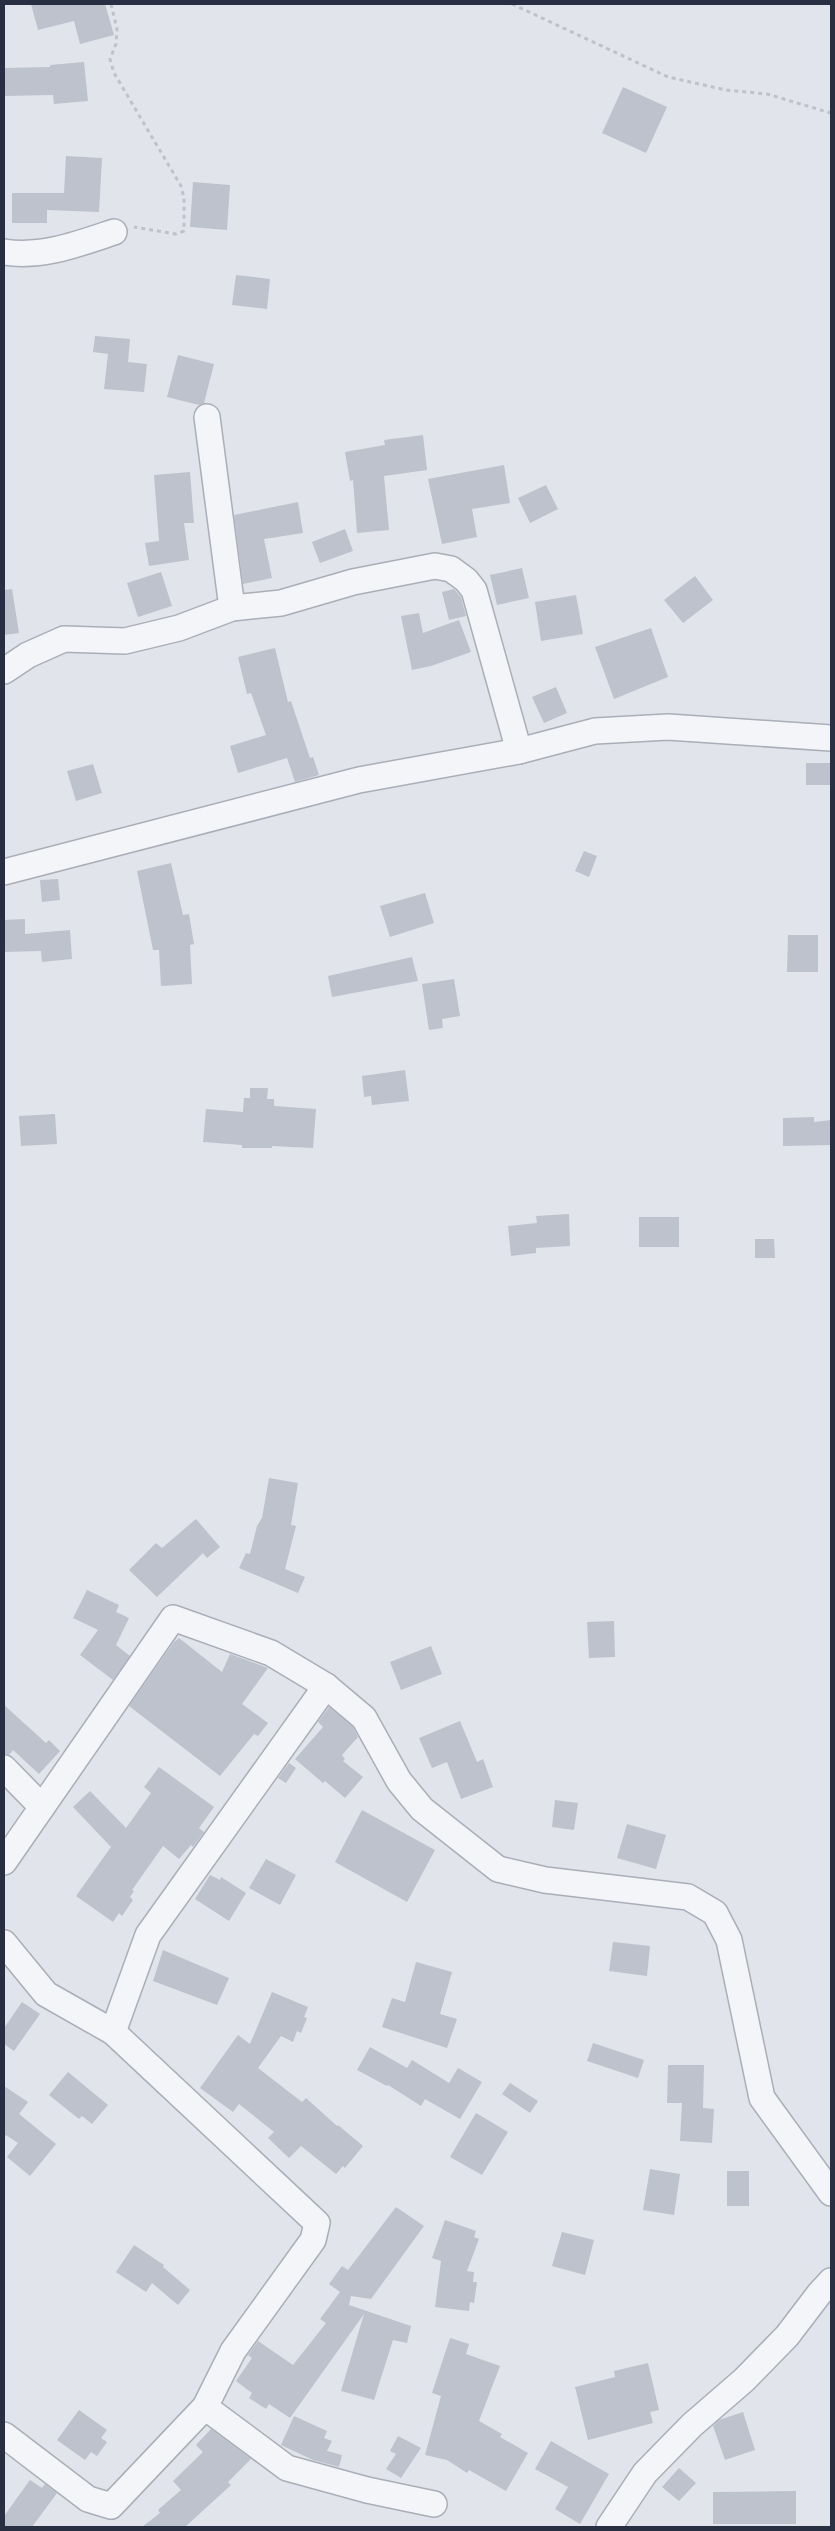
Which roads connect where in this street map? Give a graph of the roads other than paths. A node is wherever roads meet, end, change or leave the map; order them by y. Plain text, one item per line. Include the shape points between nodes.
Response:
1 (114, 232) road end
2 (4, 252) edge
3 (207, 417) dead end
4 (232, 608) junction
5 (4, 671) edge
6 (831, 738) edge
7 (519, 752) junction
8 (4, 872) edge
9 (326, 1686) junction
10 (4, 1768) edge
11 (42, 1807) junction
12 (4, 1862) edge
13 (4, 1943) edge
14 (113, 2032) junction
15 (831, 2193) edge
16 (831, 2282) edge
17 (205, 2407) junction
18 (4, 2435) edge
19 (434, 2504) dead end
20 (609, 2527) edge

1 - 2 street via 69,248 46,252
3 - 4 street
4 - 5 street via 179,628 125,641 64,640 28,655
4 - 7 street via 281,603 353,582 435,566 452,569 474,590
6 - 7 street via 668,727 595,731
7 - 8 street via 359,780
9 - 11 street via 271,1653 173,1618
9 - 14 street via 148,1935
9 - 15 street via 364,1718 399,1781 422,1809 498,1869 546,1880 688,1897 715,1913 729,1940 762,2098
10 - 11 street
11 - 12 street
13 - 14 street via 46,1994
14 - 17 street via 317,2223 313,2240 233,2351
16 - 20 street via 787,2336 645,2473
17 - 18 street via 112,2506 88,2499
17 - 19 street via 286,2468

